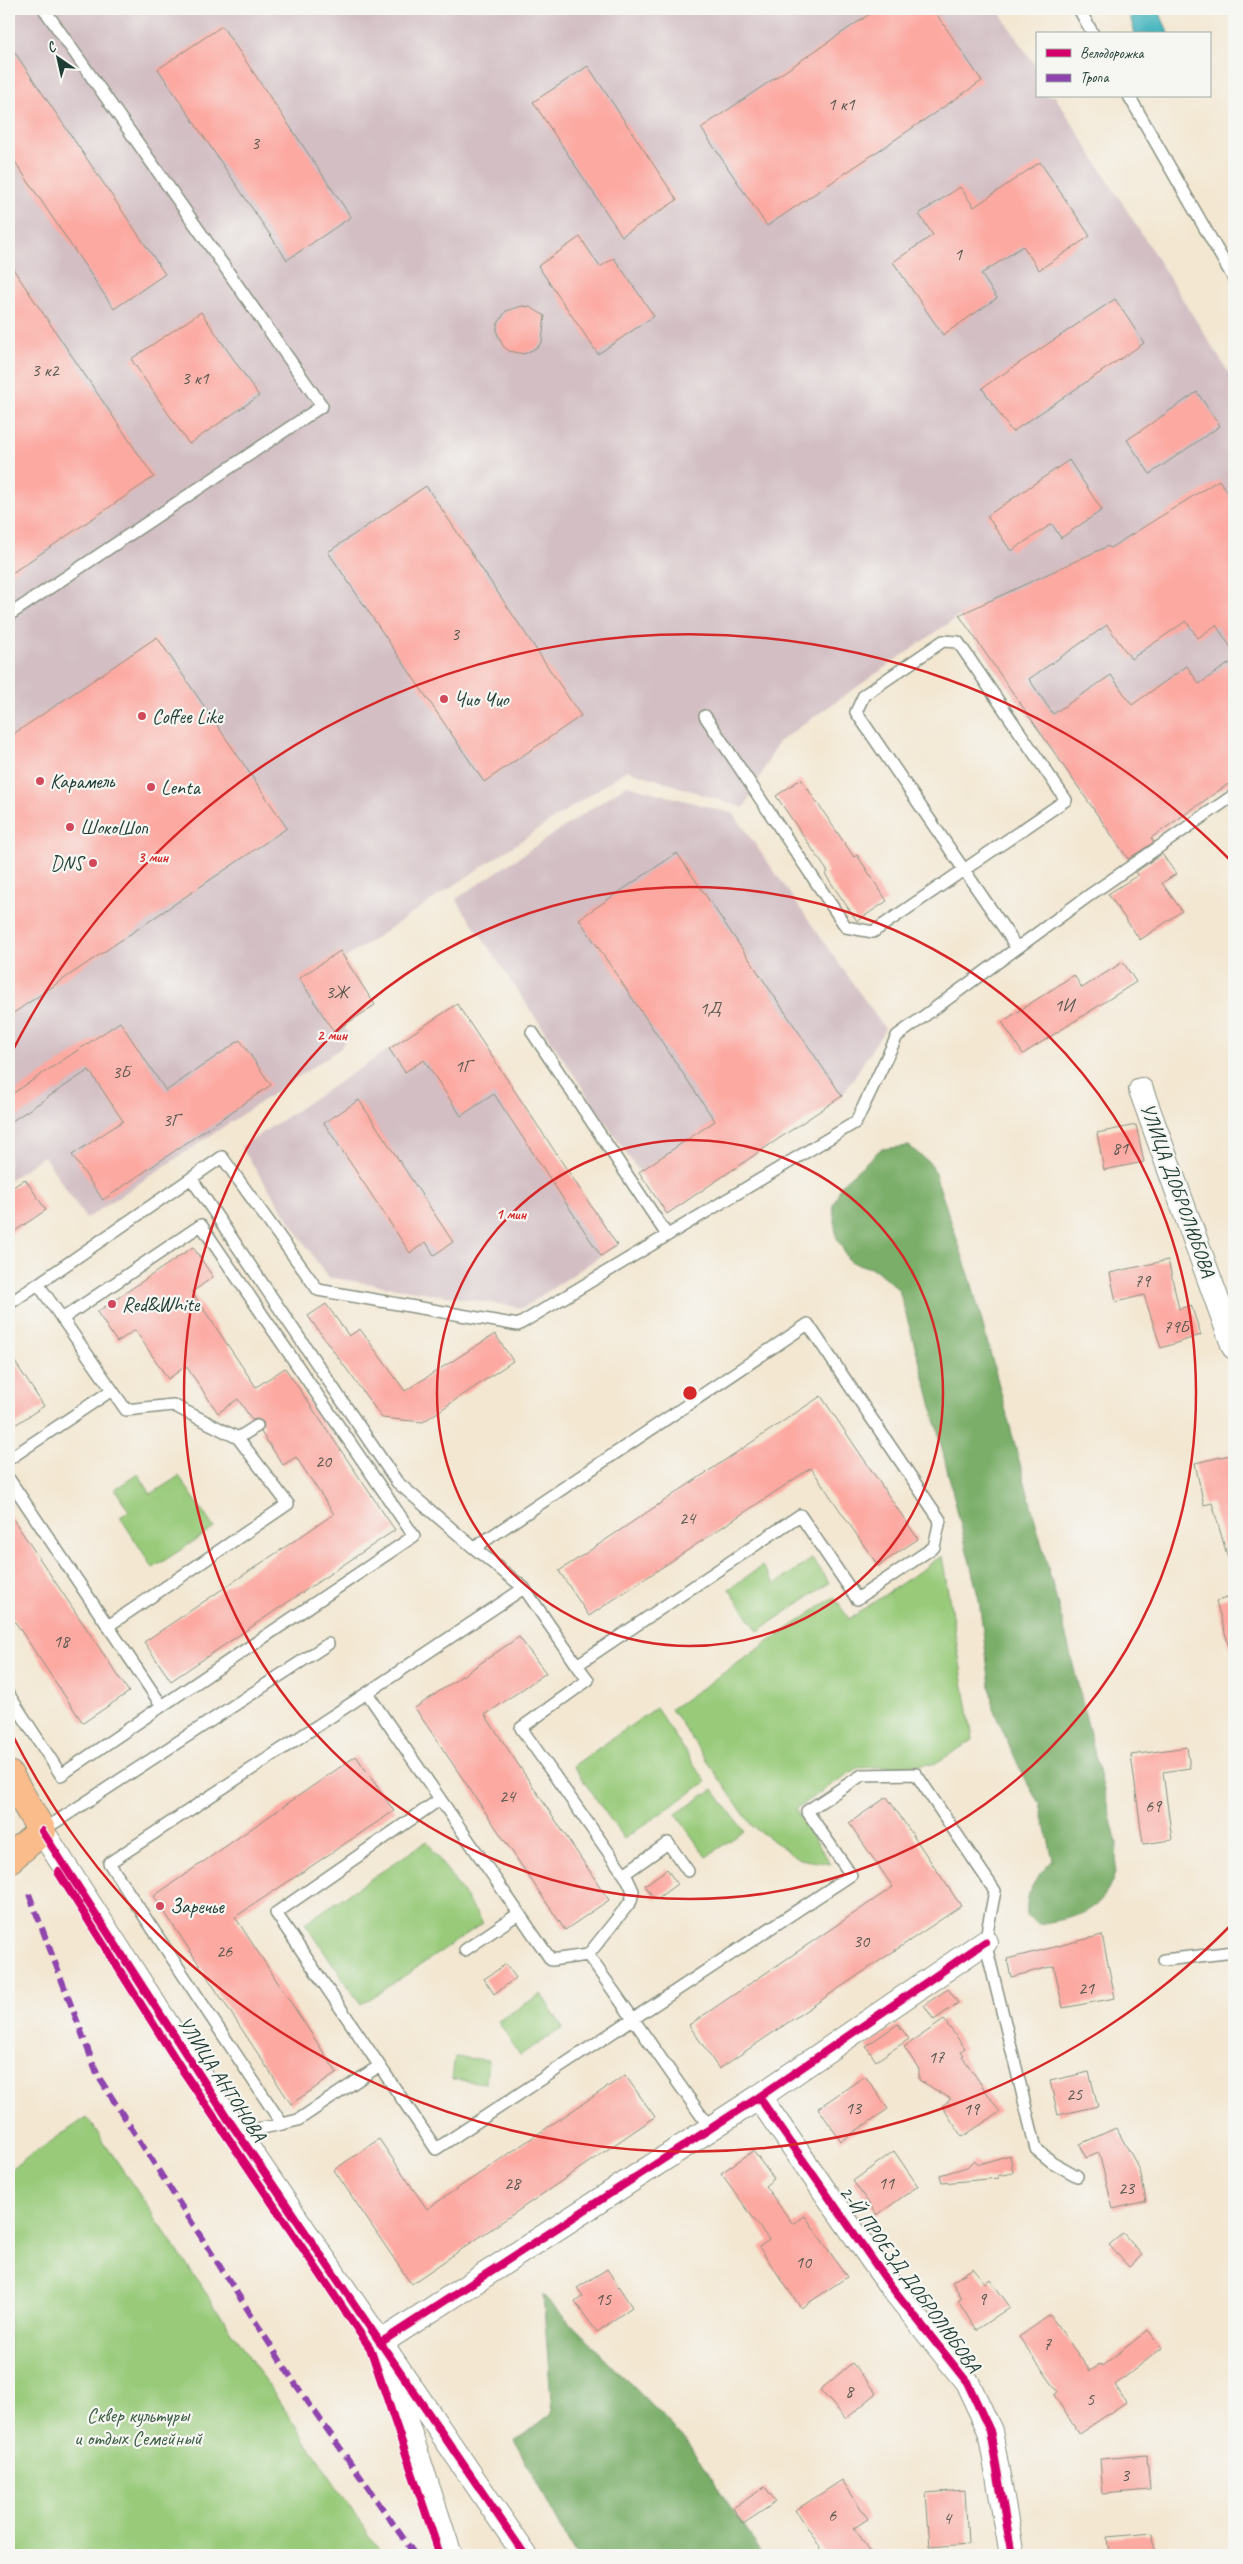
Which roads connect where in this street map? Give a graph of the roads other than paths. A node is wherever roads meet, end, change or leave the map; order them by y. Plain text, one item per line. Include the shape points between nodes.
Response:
1 (44, 9) edge
2 (1079, 9) edge
3 (1092, 32) edge
4 (1130, 98) edge
5 (1234, 279) edge
6 (9, 615) edge
7 (705, 716) dead end
8 (1234, 795) edge
9 (964, 870) junction
10 (1016, 948) junction
11 (532, 1032) dead end
12 (1141, 1090) dead end
13 (191, 1178) junction
14 (667, 1235) junction
15 (38, 1284) junction
16 (9, 1304) edge
17 (62, 1318) junction
18 (1234, 1347) edge
19 (112, 1390) junction
20 (257, 1426) dead end
21 (238, 1438) junction
22 (9, 1459) edge
23 (9, 1479) edge
24 (474, 1548) junction
25 (524, 1588) junction
26 (108, 1626) junction
27 (328, 1644) dead end
28 (577, 1665) junction
29 (367, 1693) junction
30 (9, 1695) edge
31 (162, 1706) junction
32 (9, 1776) edge
33 (439, 1800) junction
34 (42, 1831) junction
35 (9, 1859) edge
36 (688, 1871) dead end
37 (624, 1874) junction
38 (518, 1914) junction
39 (984, 1942) junction
40 (465, 1950) dead end
41 (1234, 1952) edge
42 (588, 1955) junction
43 (1164, 1960) dead end
44 (634, 2020) junction
45 (379, 2066) junction
46 (759, 2097) junction
47 (282, 2124) junction
48 (710, 2128) junction
49 (237, 2133) junction
50 (1077, 2176) dead end
51 (380, 2343) junction
52 (450, 2555) edge
53 (525, 2555) edge
54 (1012, 2555) edge

1 - 6 lane via 322,406
2 - 3 lane
4 - 5 lane
7 - 9 lane via 846,927 873,932
8 - 10 lane
9 - 9 lane via 856,712 864,695 943,641 958,642 1066,800
9 - 10 lane
10 - 14 lane via 897,1036 856,1122
11 - 14 lane
12 - 18 street, УЛИЦА ДОБРОЛЮБОВА
13 - 14 lane via 222,1157 318,1290 518,1325
13 - 15 lane
13 - 24 lane via 396,1482
15 - 16 lane
15 - 17 lane
17 - 19 lane
17 - 31 lane via 201,1225 308,1392 414,1536
19 - 21 lane via 126,1410 172,1406
19 - 22 lane
20 - 21 lane
21 - 26 lane via 288,1504
23 - 26 lane
24 - 25 lane
24 - 28 lane via 808,1324 940,1520 934,1547 857,1599 800,1514
25 - 28 lane
25 - 29 lane
26 - 31 lane
27 - 34 lane
28 - 37 lane via 588,1680 521,1728
29 - 33 lane
29 - 47 lane via 110,1863
30 - 31 lane via 61,1775
32 - 34 main road, УЛИЦА АНТОНОВА
33 - 38 lane
33 - 45 lane via 276,1913
34 - 35 main road
34 - 49 street, УЛИЦА АНТОНОВА
36 - 37 lane via 668,1843
37 - 42 lane via 633,1892 631,1901
38 - 40 lane
38 - 42 lane via 551,1960
39 - 44 lane via 995,1891 916,1774 862,1774 807,1811 851,1875
39 - 46 street
39 - 50 lane via 1036,2149
41 - 43 lane
42 - 44 lane
44 - 45 lane via 436,2149
44 - 48 lane
45 - 47 lane via 298,2120
46 - 48 street
46 - 54 street, 2-Й ПРОЕЗД ДОБРОЛЮБОВА via 890,2285 967,2382 990,2431
47 - 49 lane
48 - 51 street
49 - 51 street, УЛИЦА АНТОНОВА
51 - 52 street
51 - 53 street, УЛИЦА АНТОНОВА

